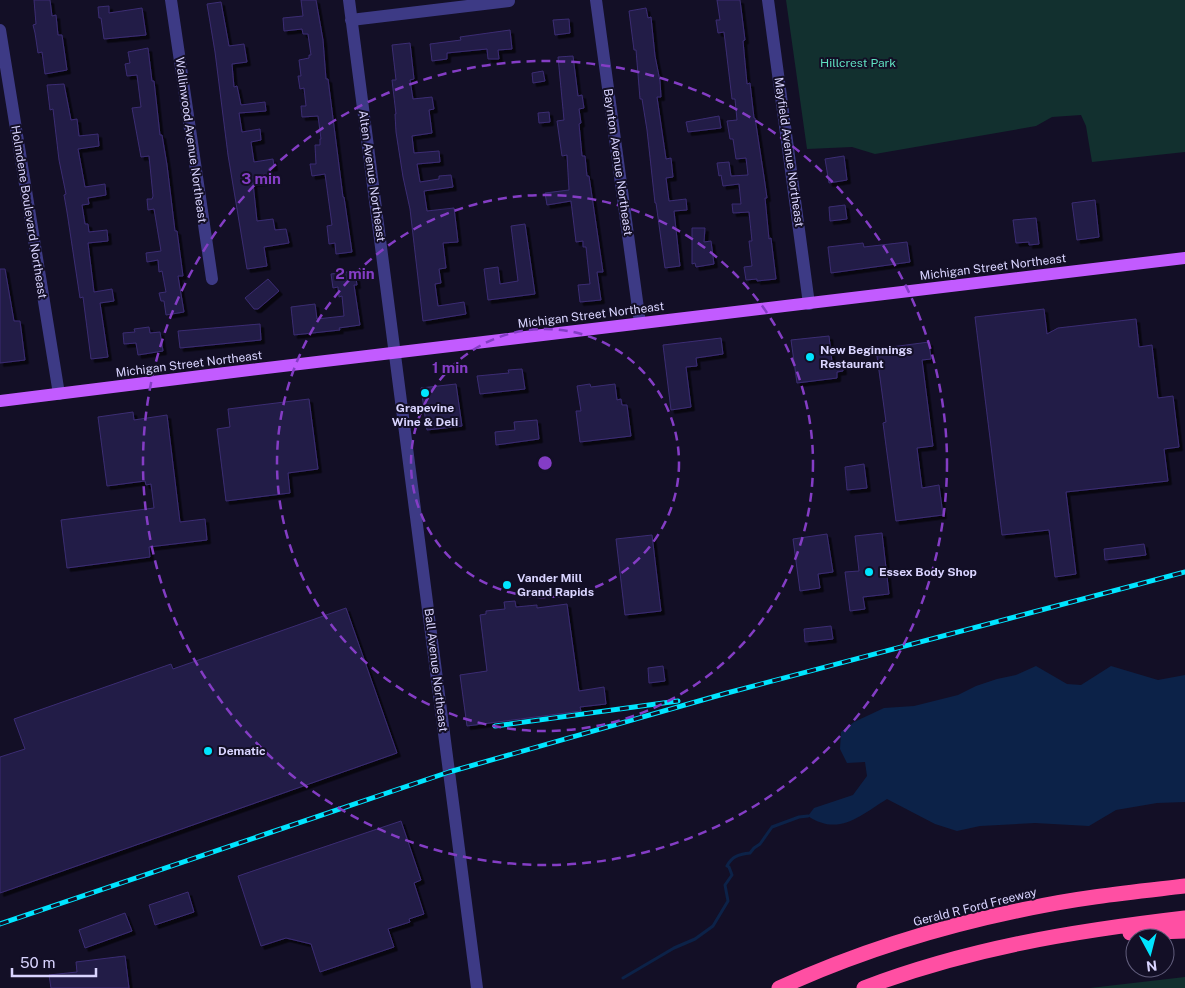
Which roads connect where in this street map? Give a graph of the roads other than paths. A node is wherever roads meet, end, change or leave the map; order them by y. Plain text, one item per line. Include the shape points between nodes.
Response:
1 (171, 0) edge
2 (349, 0) edge
3 (596, 0) edge
4 (768, 0) edge
5 (509, 1) edge
6 (352, 20) junction
7 (0, 30) edge
8 (1185, 258) edge
9 (212, 279) dead end
10 (809, 304) junction
11 (640, 323) junction
12 (395, 352) junction
13 (59, 394) junction
14 (0, 401) edge
15 (1185, 886) edge
16 (1185, 918) edge
17 (1185, 931) edge
18 (1058, 935) junction
19 (477, 988) edge
20 (779, 988) edge
21 (864, 988) edge

1 - 9 street, Wallinwood Avenue Northeast
2 - 6 street, Alten Avenue Northeast
3 - 11 street, Baynton Avenue Northeast
4 - 10 street, Mayfield Avenue Northeast
5 - 6 street
6 - 12 street, Alten Avenue Northeast
7 - 13 street, Holmdene Boulevard Northeast
8 - 10 main road, Michigan Street Northeast
10 - 11 main road, Michigan Street Northeast
11 - 12 main road, Michigan Street Northeast
12 - 13 main road, Michigan Street Northeast
12 - 19 street, Ball Avenue Northeast
13 - 14 main road, Michigan Street Northeast
15 - 20 highway, Gerald R Ford Freeway via 1062,902 984,918 884,946
16 - 18 highway
17 - 18 highway
18 - 21 highway via 981,951

